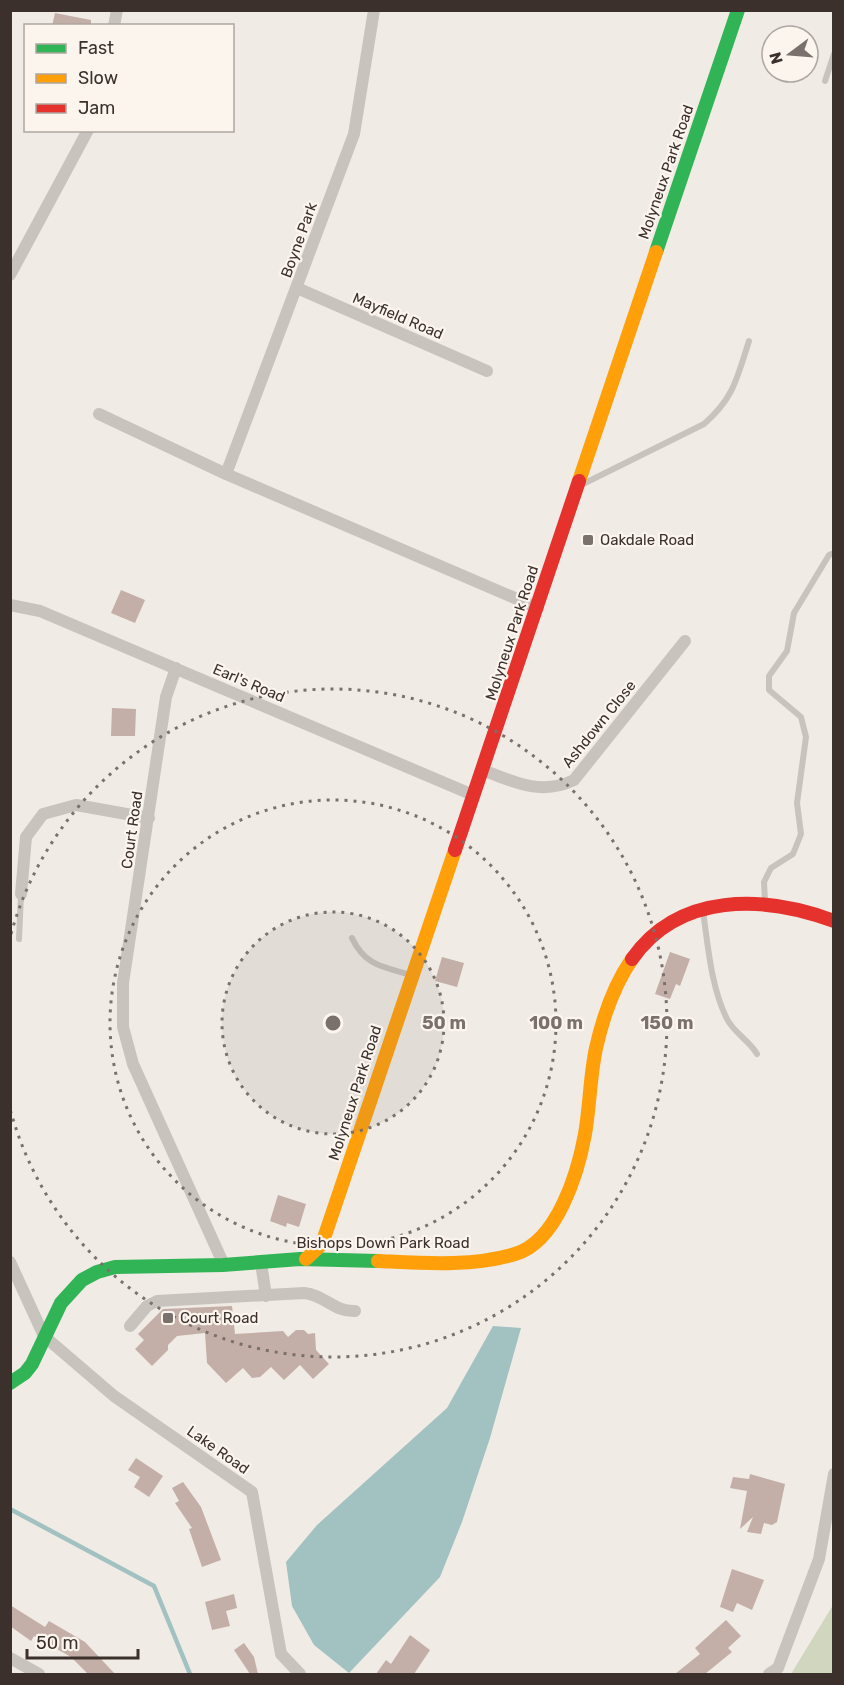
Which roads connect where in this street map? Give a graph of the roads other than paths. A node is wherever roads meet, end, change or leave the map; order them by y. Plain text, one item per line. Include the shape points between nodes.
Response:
1 (374, 10) edge
2 (738, 10) edge
3 (834, 54) edge
4 (825, 81) dead end
5 (87, 132) edge
6 (10, 275) edge
7 (297, 288) junction
8 (749, 341) dead end
9 (488, 370) dead end
10 (99, 414) dead end
11 (226, 474) junction
12 (575, 488) junction
13 (834, 553) edge
14 (10, 605) edge
15 (538, 608) junction
16 (685, 641) dead end
17 (176, 668) junction
18 (483, 770) junction
19 (473, 795) junction
20 (148, 818) junction
21 (21, 894) joint
22 (765, 902) junction
23 (703, 910) junction
24 (834, 921) edge
25 (352, 938) dead end
26 (19, 939) dead end
27 (412, 976) junction
28 (758, 1054) dead end
29 (306, 1259) junction
30 (10, 1262) edge
31 (261, 1263) junction
32 (224, 1265) junction
33 (266, 1296) junction
34 (355, 1311) dead end
35 (130, 1326) dead end
36 (44, 1336) junction
37 (10, 1383) edge
38 (834, 1474) edge
39 (10, 1658) edge
40 (39, 1674) edge
41 (300, 1674) edge
42 (770, 1674) edge

1 - 7 street, Boyne Park via 354,134
2 - 12 street, Molyneux Park Road
3 - 4 lane
5 - 6 street
7 - 9 street, Mayfield Road
7 - 11 street, Boyne Park
8 - 12 lane via 730,397 720,411 704,424
10 - 11 street
11 - 15 street
12 - 15 street, Molyneux Park Road
13 - 22 lane via 800,601 791,623 787,651 769,676 769,690 801,717 806,737 797,803 801,834 793,854 771,868 764,882
14 - 17 street, Earl's Road via 40,611
15 - 18 street, Molyneux Park Road
16 - 18 street, Ashdown Close via 574,780 557,786 525,787
17 - 19 street, Earl's Road
17 - 20 street, Court Road via 166,697
18 - 19 street, Molyneux Park Road
19 - 27 street, Molyneux Park Road
20 - 21 street via 76,805 43,814 26,837
20 - 32 street, Court Road via 123,982 123,1027 133,1064
21 - 26 lane
22 - 23 street, Bishops Down Park Road
22 - 24 street, Bishops Down Park Road
23 - 28 lane via 714,978 728,1020
23 - 29 street, Bishops Down Park Road via 672,920 653,935 628,966 614,992 598,1037 585,1136 570,1185 546,1235 533,1247 520,1253 467,1260
25 - 27 lane via 369,962
27 - 29 street, Molyneux Park Road via 322,1244
29 - 31 street, Bishops Down Park Road
30 - 36 street
31 - 32 street, Bishops Down Park Road
31 - 33 street
32 - 36 street, Bishops Down Park Road via 115,1267 86,1275 67,1293
33 - 34 street via 316,1294 337,1309
33 - 35 street via 157,1300
36 - 37 street via 32,1364
36 - 41 street, Lake Road via 114,1396 252,1492 281,1654
38 - 42 street via 819,1559 778,1668
39 - 40 street

